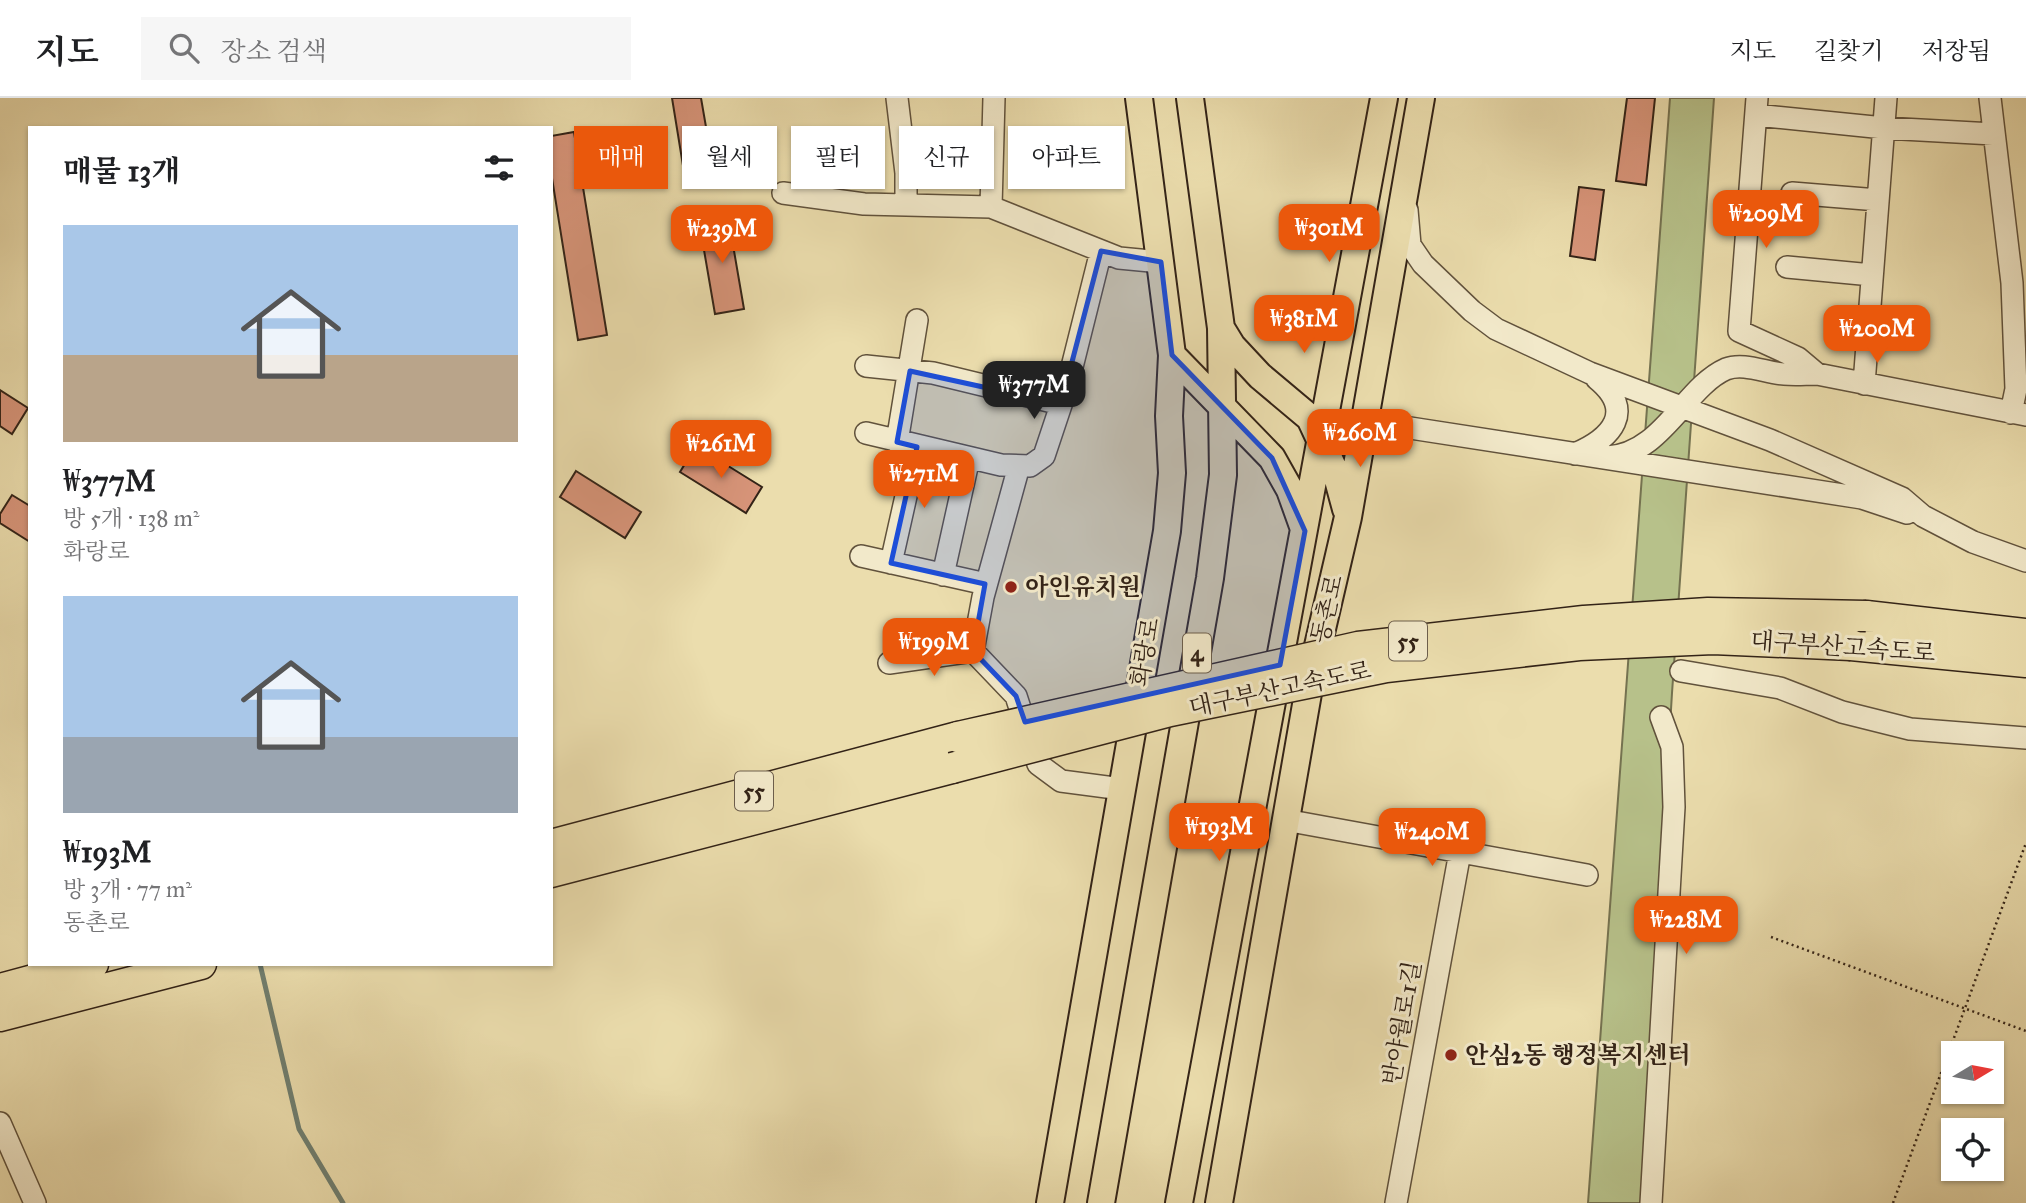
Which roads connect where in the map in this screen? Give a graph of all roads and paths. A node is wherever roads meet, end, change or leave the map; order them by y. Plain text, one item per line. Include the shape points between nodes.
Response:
1 (897, 98) edge
2 (994, 98) edge
3 (1139, 98) edge
4 (1190, 98) edge
5 (1384, 98) edge
6 (1421, 98) edge
7 (1886, 98) edge
8 (1990, 98) edge
9 (1756, 106) edge
10 (1884, 128) junction
11 (1993, 134) junction
12 (1405, 188) junction
13 (1792, 192) dead end
14 (783, 193) dead end
15 (1878, 200) junction
16 (906, 205) junction
17 (991, 207) junction
18 (1101, 251) junction
19 (1161, 262) junction
20 (1787, 267) dead end
21 (1872, 275) junction
22 (2019, 283) edge
23 (917, 320) dead end
24 (1221, 328) junction
25 (1339, 338) junction
26 (1172, 355) junction
27 (866, 366) dead end
28 (910, 370) junction
29 (1590, 373) junction
30 (1817, 374) junction
31 (1864, 384) junction
32 (1283, 394) junction
33 (1061, 404) junction
34 (1224, 407) junction
35 (1682, 410) junction
36 (2018, 414) edge
37 (1365, 421) junction
38 (1323, 426) junction
39 (866, 433) dead end
40 (907, 444) junction
41 (1573, 455) junction
42 (969, 458) junction
43 (1595, 458) junction
44 (1020, 466) junction
45 (1923, 516) junction
46 (1349, 517) junction
47 (1305, 531) junction
48 (861, 556) dead end
49 (2026, 561) edge
50 (891, 563) junction
51 (943, 575) junction
52 (986, 584) junction
53 (2026, 634) edge
54 (973, 651) junction
55 (2026, 662) edge
56 (889, 663) dead end
57 (1681, 671) dead end
58 (1661, 717) dead end
59 (2026, 738) edge
60 (1122, 789) junction
61 (1285, 820) junction
62 (2026, 843) edge
63 (553, 844) edge
64 (1460, 852) junction
65 (553, 871) edge
66 (1587, 875) dead end
67 (1772, 937) dead end
68 (86, 966) edge
69 (193, 966) edge
70 (0, 989) edge
71 (1967, 1008) junction
72 (0, 1016) edge
73 (2026, 1031) edge
74 (0, 1124) edge
75 (35, 1203) edge
76 (1050, 1203) edge
77 (1101, 1203) edge
78 (1179, 1203) edge
79 (1219, 1203) edge
80 (1396, 1203) edge
81 (1651, 1203) edge
82 (1893, 1203) edge

1 - 16 street
2 - 17 street
3 - 19 main road, 화랑로
4 - 24 main road, 화랑로 / 4
5 - 25 main road
6 - 12 main road, 동촌로
7 - 10 street
8 - 11 street
9 - 10 street
9 - 30 street via 1739,331 1798,358
10 - 11 street
10 - 15 street
11 - 22 street
12 - 29 street via 1410,245 1439,281 1496,329
12 - 37 main road, 동촌로
13 - 15 street
14 - 16 street
15 - 21 street
16 - 17 street
17 - 18 street
18 - 19 street via 1119,258
18 - 33 street
19 - 26 main road, 화랑로
20 - 21 street
21 - 31 street
22 - 36 street
23 - 28 street
24 - 32 main road via 1251,366
24 - 34 main road, 화랑로 / 4
25 - 32 main road via 1311,386 1303,392
25 - 38 main road
26 - 34 main road
26 - 60 main road, 화랑로 via 1167,531
27 - 28 street
28 - 33 street
28 - 40 street
29 - 35 street
29 - 41 street via 1615,399 1615,424 1597,444
30 - 31 street
30 - 35 street via 1726,369 1692,394
31 - 36 street
32 - 38 main road
33 - 44 street via 1044,456 1030,466
34 - 47 main road via 1272,458
34 - 77 main road, 화랑로 / 4 via 1223,475 1210,578
35 - 43 street via 1665,428 1634,448 1615,457
35 - 45 street via 1770,440 1902,498
37 - 38 main road
37 - 41 street
37 - 46 main road, 동촌로
38 - 46 main road
38 - 47 main road
39 - 40 street
40 - 42 street
40 - 50 street
41 - 43 street
42 - 44 street
42 - 51 street
43 - 45 street via 1862,498
44 - 52 street
45 - 49 street via 1973,542
46 - 61 main road, 동촌로 via 1311,676
47 - 78 main road
48 - 50 street
50 - 51 street
51 - 52 street
52 - 54 street
53 - 63 highway, 대구부산고속도로 / 55, bridge via 1867,616 1708,613 1584,621 1359,647 958,737
54 - 56 street
54 - 60 street via 1016,695 1038,764 1061,781
55 - 65 highway, 대구부산고속도로 / 55, bridge via 1851,645 1713,639 1579,645 1386,667 1170,711
57 - 59 street via 1780,688 1842,712 1910,729
58 - 81 street via 1672,747 1674,807
60 - 76 main road, 화랑로
61 - 64 street
61 - 79 main road, 동촌로
62 - 71 path
64 - 66 street
64 - 80 street, 반야월로1길
67 - 71 path
68 - 70 highway
69 - 72 highway
71 - 73 path
71 - 82 path
74 - 75 street

